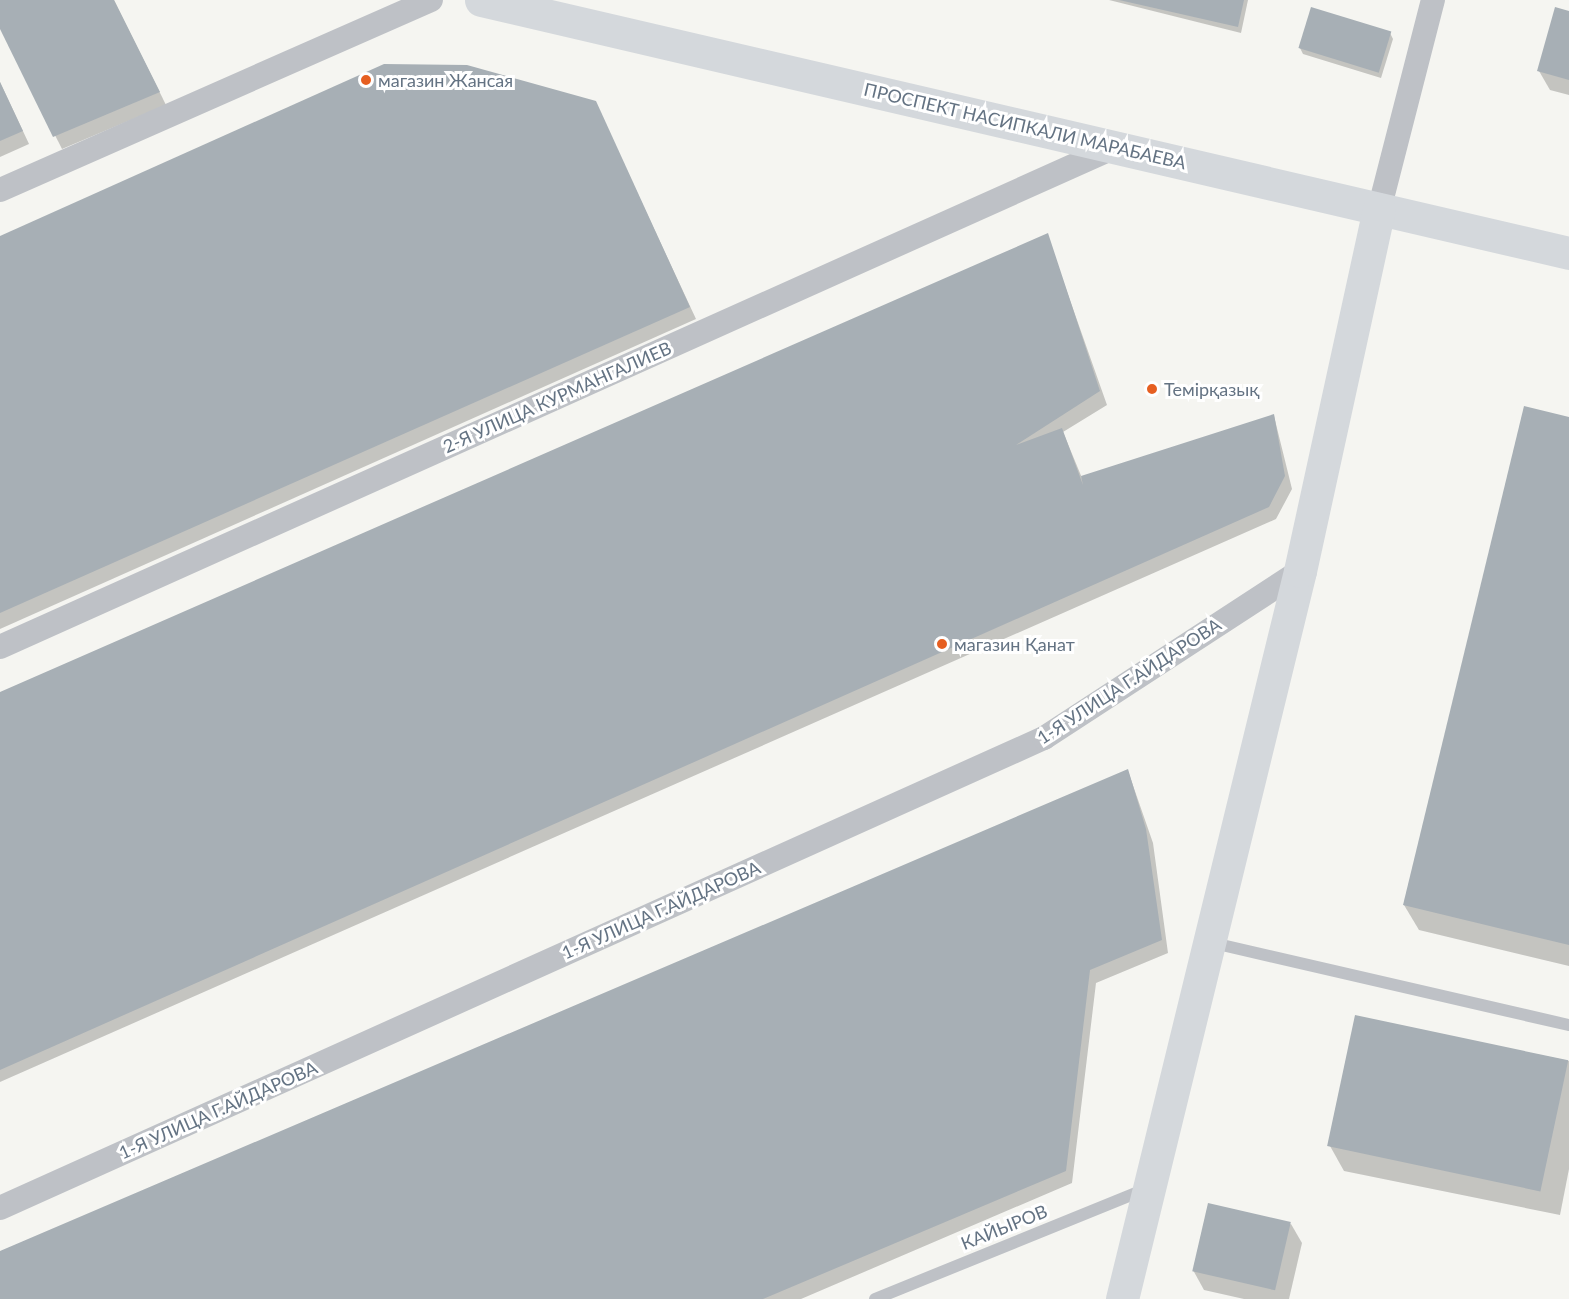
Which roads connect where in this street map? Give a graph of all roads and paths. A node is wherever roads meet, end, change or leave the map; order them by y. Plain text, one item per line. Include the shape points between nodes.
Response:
1 (431, 0) edge
2 (481, 0) edge
3 (1433, 0) edge
4 (1115, 147) junction
5 (0, 190) edge
6 (1379, 210) junction
7 (1569, 253) edge
8 (1300, 571) junction
9 (0, 647) edge
10 (1208, 941) junction
11 (1569, 1025) edge
12 (1147, 1189) junction
13 (0, 1208) edge
14 (875, 1299) edge
15 (1122, 1299) edge

1 - 5 street
2 - 4 street, ПРОСПЕКТ НАСИПКАЛИ МАРАБАЕВА
3 - 6 street
4 - 6 street, ПРОСПЕКТ НАСИПКАЛИ МАРАБАЕВА
4 - 9 street, 2-Я УЛИЦА КУРМАНГАЛИЕВ
6 - 7 street, ПРОСПЕКТ НАСИПКАЛИ МАРАБАЕВА
6 - 8 street
8 - 10 street
8 - 13 street, 1-Я УЛИЦА Г.АЙДАРОВА via 1044,738
10 - 11 lane
10 - 12 street
12 - 14 lane, КАЙЫРОВ
12 - 15 street

